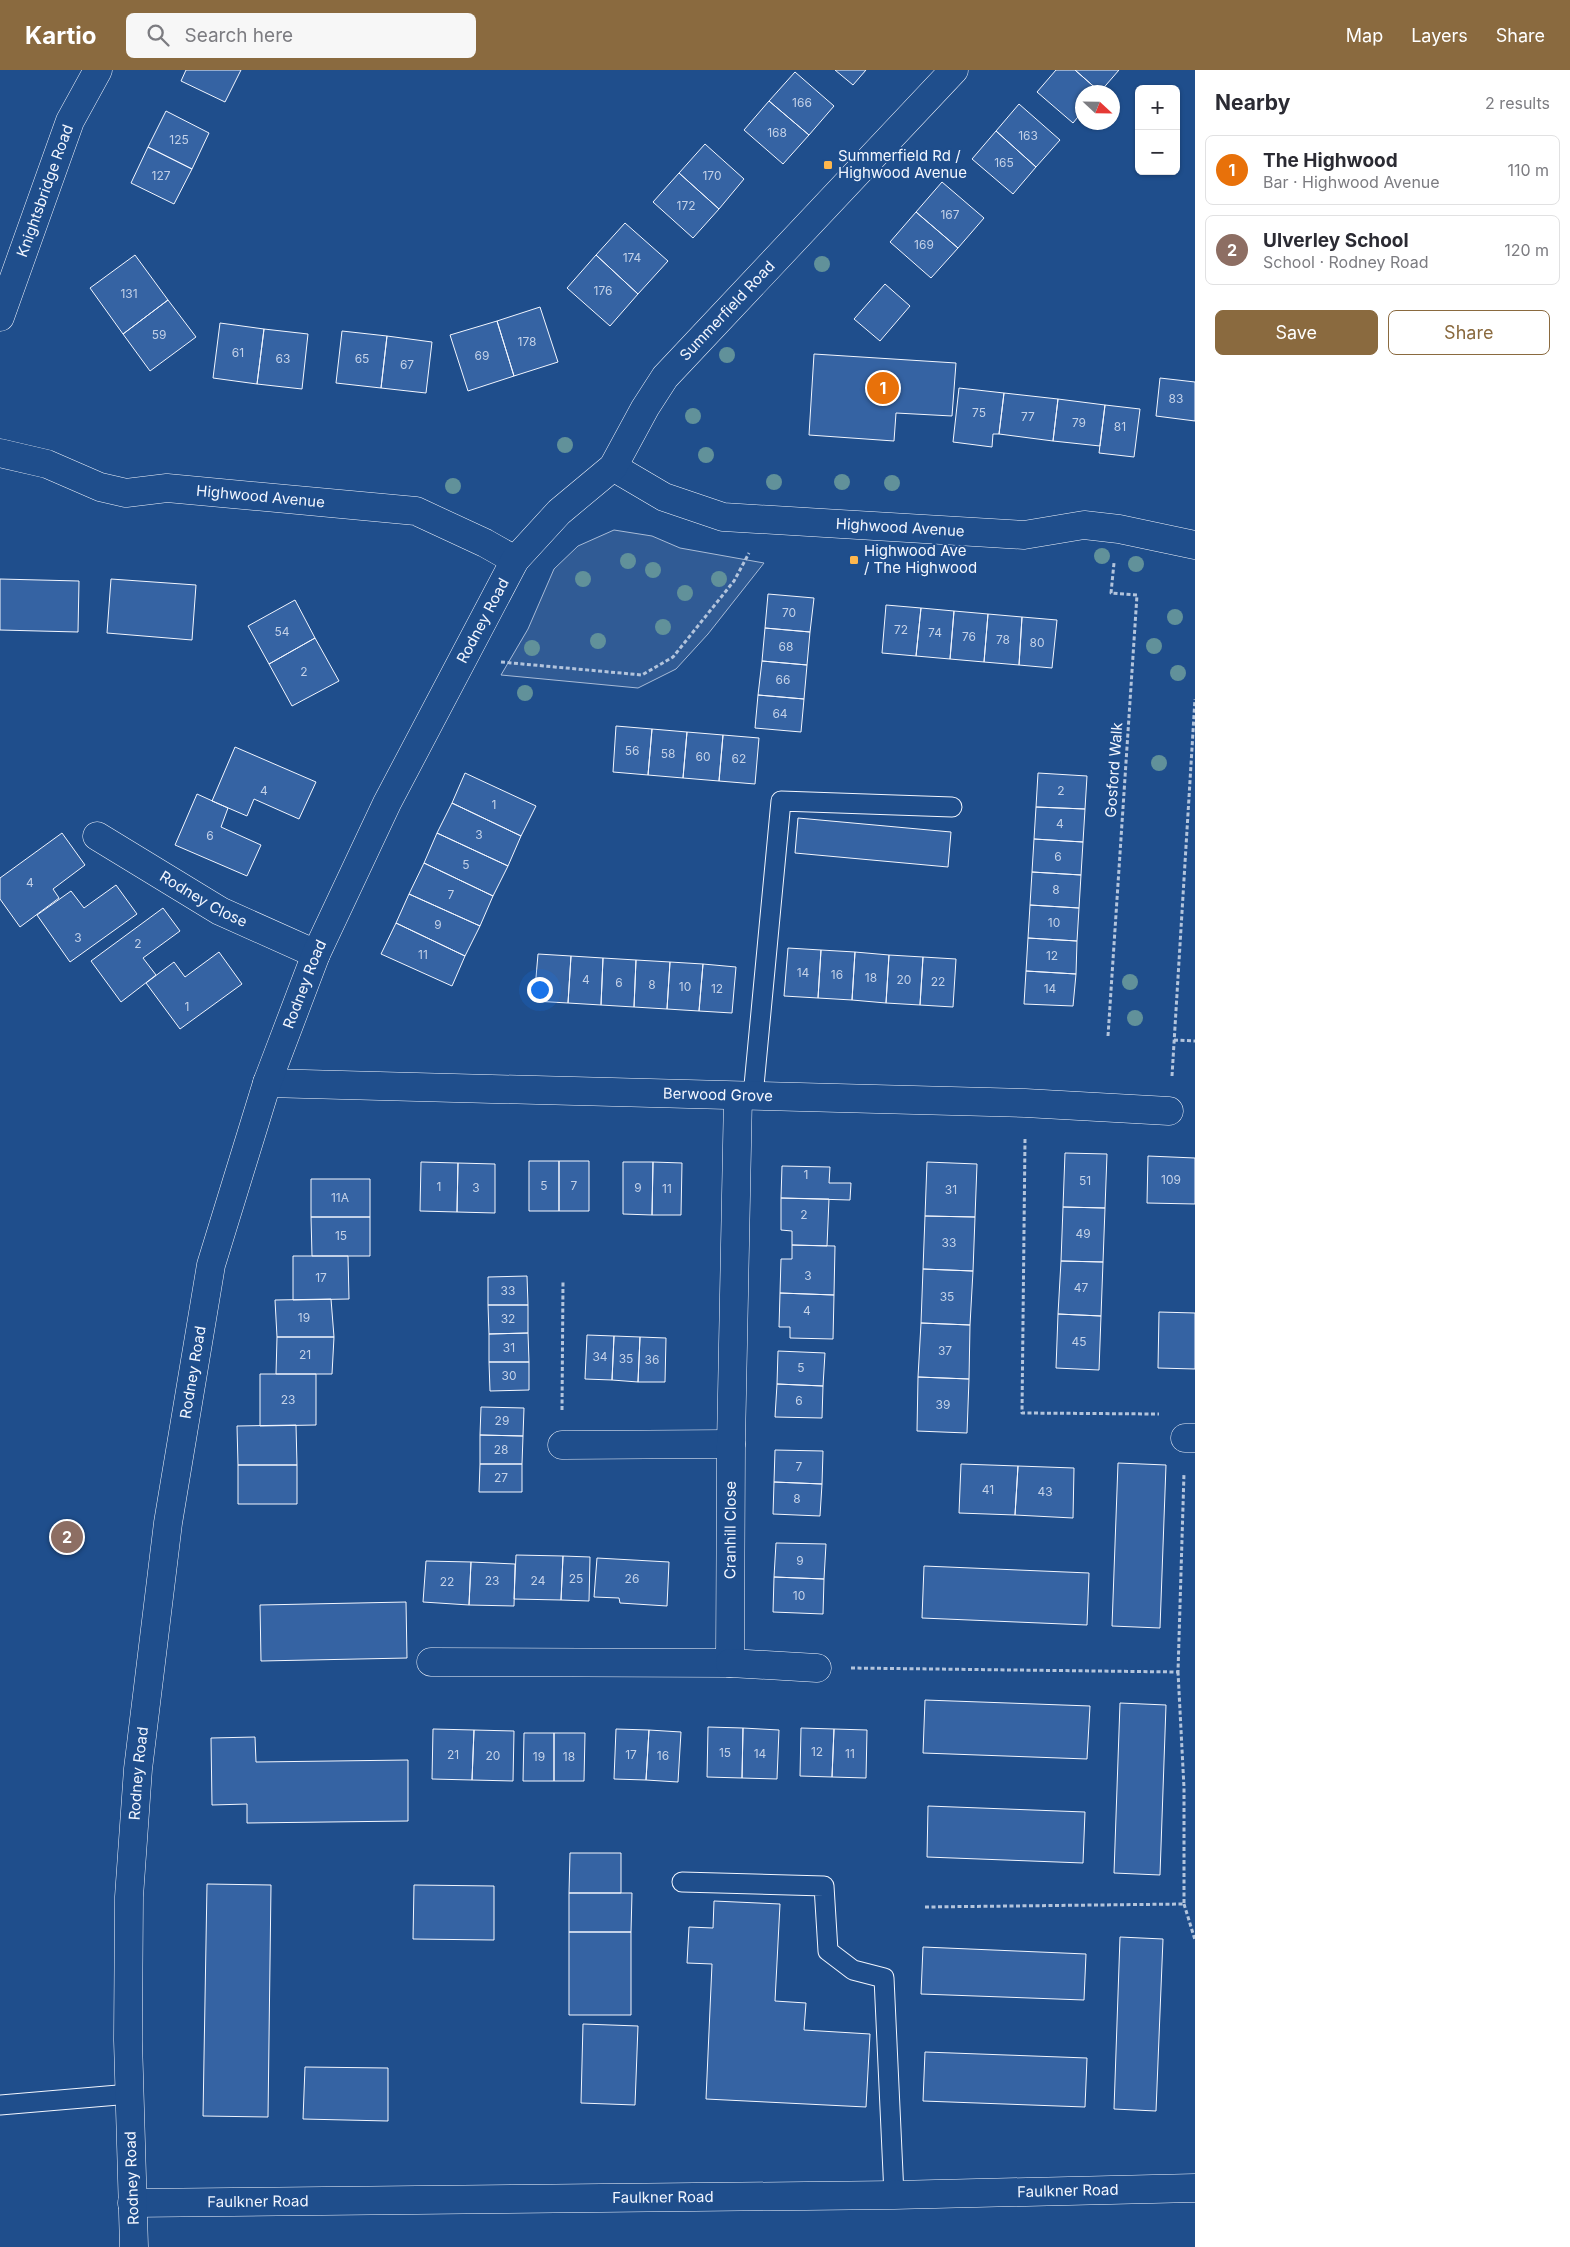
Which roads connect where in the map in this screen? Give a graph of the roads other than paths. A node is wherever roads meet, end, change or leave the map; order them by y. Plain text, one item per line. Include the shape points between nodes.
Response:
1 (98, 70) edge
2 (954, 70) edge
3 (0, 317) edge
4 (0, 453) edge
5 (613, 468) junction
6 (1195, 545) edge
7 (515, 560) junction
8 (952, 807) dead end
9 (97, 836) dead end
10 (316, 954) junction
11 (267, 1084) junction
12 (746, 1096) junction
13 (1169, 1111) road end
14 (731, 1444) junction
15 (562, 1445) road end
16 (431, 1662) dead end
17 (730, 1664) junction
18 (817, 1668) road end
19 (682, 1882) dead end
20 (130, 2094) junction
21 (0, 2105) edge
22 (1195, 2188) edge
23 (894, 2195) junction
24 (132, 2203) junction
25 (134, 2247) edge

1 - 3 street, Knightsbridge Road via 70,121
2 - 5 street, Summerfield Road via 665,377 644,408
4 - 7 street, Highwood Avenue via 47,464 100,487 126,493 167,488 416,511
5 - 6 street, Highwood Avenue via 664,497 723,517 1024,535 1084,525
5 - 7 street, Summerfield Road via 559,512
7 - 10 street, Rodney Road via 387,802
8 - 12 lane via 781,801
9 - 10 street, Rodney Close via 220,911
10 - 11 street, Rodney Road
11 - 12 street, Berwood Grove
11 - 20 street, Rodney Road via 211,1265 168,1523 138,1769 131,1877
12 - 13 street, Berwood Grove via 1025,1103
12 - 14 street, Cranhill Close
14 - 15 street
14 - 17 street, Cranhill Close
16 - 17 street
17 - 18 street
19 - 23 lane via 824,1886 828,1951 853,1970 884,1978
20 - 21 lane
20 - 24 street, Rodney Road
22 - 23 street, Faulkner Road
23 - 24 street, Faulkner Road
24 - 25 street, Rodney Road

